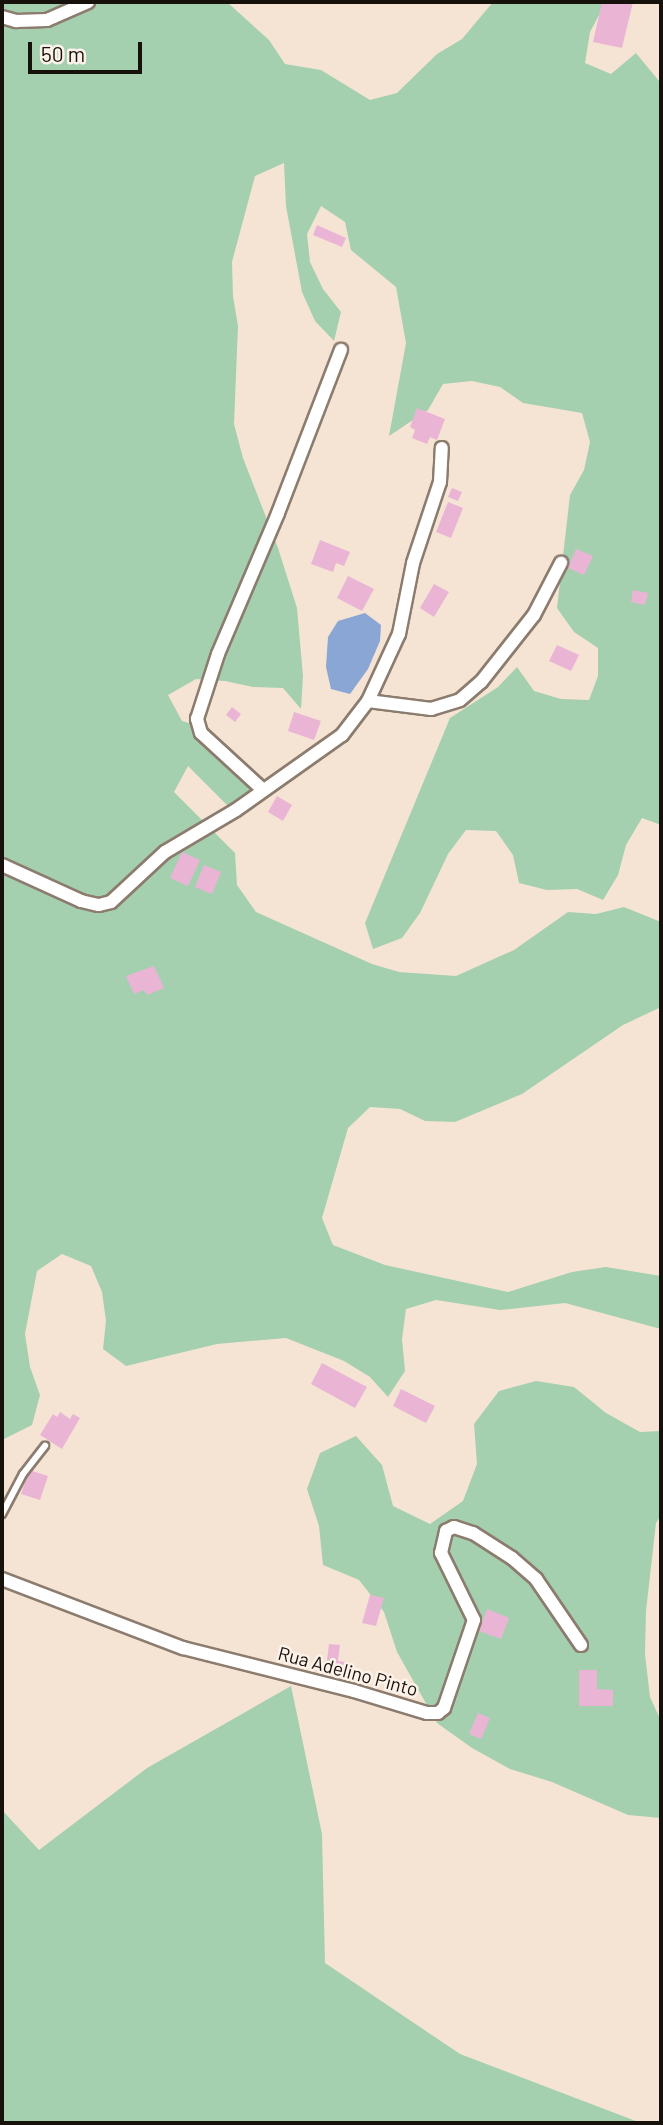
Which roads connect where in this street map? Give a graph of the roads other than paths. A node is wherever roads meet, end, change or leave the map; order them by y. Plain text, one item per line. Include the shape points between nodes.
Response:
1 (88, 2) edge
2 (2, 17) edge
3 (341, 350) dead end
4 (442, 448) dead end
5 (561, 563) dead end
6 (368, 701) junction
7 (262, 789) junction
8 (2, 865) edge
9 (45, 1446) dead end
10 (2, 1514) edge
11 (2, 1578) edge
12 (581, 1645) dead end

1 - 2 street via 47,20
3 - 7 street via 218,654 197,719 201,733
4 - 6 street via 440,482 413,563 399,634
5 - 6 street via 534,615 481,682 460,700 431,709
6 - 7 street via 342,735
7 - 8 street via 236,810 164,852 111,902 81,901
9 - 10 lane via 23,1474
11 - 12 street, Rua Adelino Pinto via 183,1648 438,1713 444,1708 474,1620 441,1553 446,1531 454,1527 473,1533 536,1579

